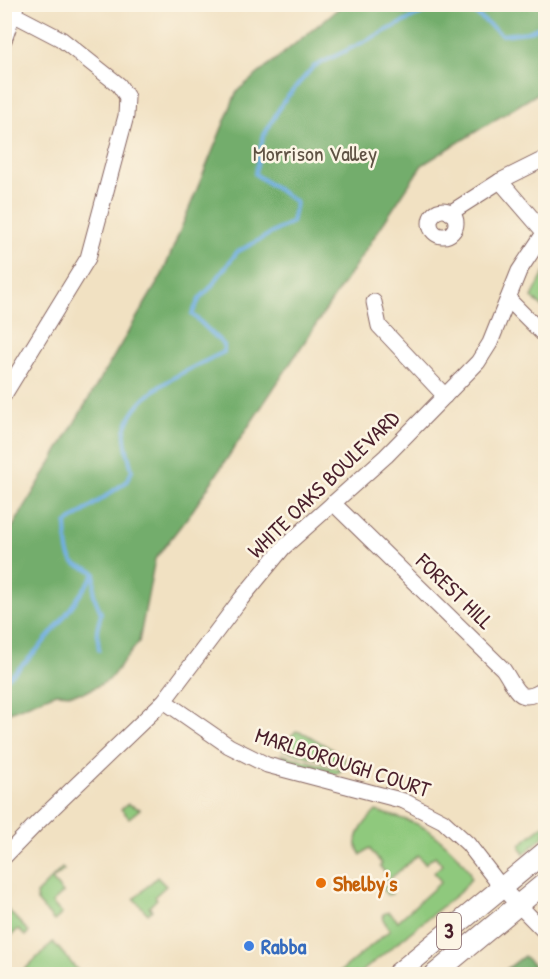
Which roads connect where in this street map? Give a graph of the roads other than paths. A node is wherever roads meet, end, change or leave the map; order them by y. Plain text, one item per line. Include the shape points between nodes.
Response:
1 (15, 9) edge
2 (4, 40) edge
3 (546, 158) edge
4 (500, 181) junction
5 (450, 213) dead end
6 (545, 231) edge
7 (508, 299) junction
8 (374, 302) dead end
9 (546, 337) edge
10 (4, 395) edge
11 (445, 396) junction
12 (333, 503) junction
13 (546, 688) edge
14 (164, 701) junction
15 (546, 851) edge
16 (4, 857) edge
17 (546, 882) edge
18 (502, 888) junction
19 (519, 905) junction
20 (546, 933) edge
21 (397, 975) edge
22 (435, 975) edge

1 - 2 street
1 - 10 street via 61,39 118,85 127,97 126,116 88,258
3 - 4 street
4 - 5 street
4 - 6 street
6 - 7 street, WHITE OAKS BOULEVARD via 519,271
7 - 9 street
7 - 11 street, WHITE OAKS BOULEVARD via 478,362
8 - 11 street via 380,326
11 - 12 street, WHITE OAKS BOULEVARD
12 - 13 street, FOREST HILL via 503,669 520,694 531,697
12 - 14 street, WHITE OAKS BOULEVARD via 283,548
14 - 16 street, WHITE OAKS BOULEVARD
14 - 18 street, MARLBOROUGH COURT via 267,765 404,801 424,810 468,844
15 - 18 main road, 3
17 - 19 main road, 3
18 - 19 street, MARLBOROUGH COURT
18 - 21 main road, 3
19 - 20 street, MARLBOROUGH COURT
19 - 22 main road, 3

